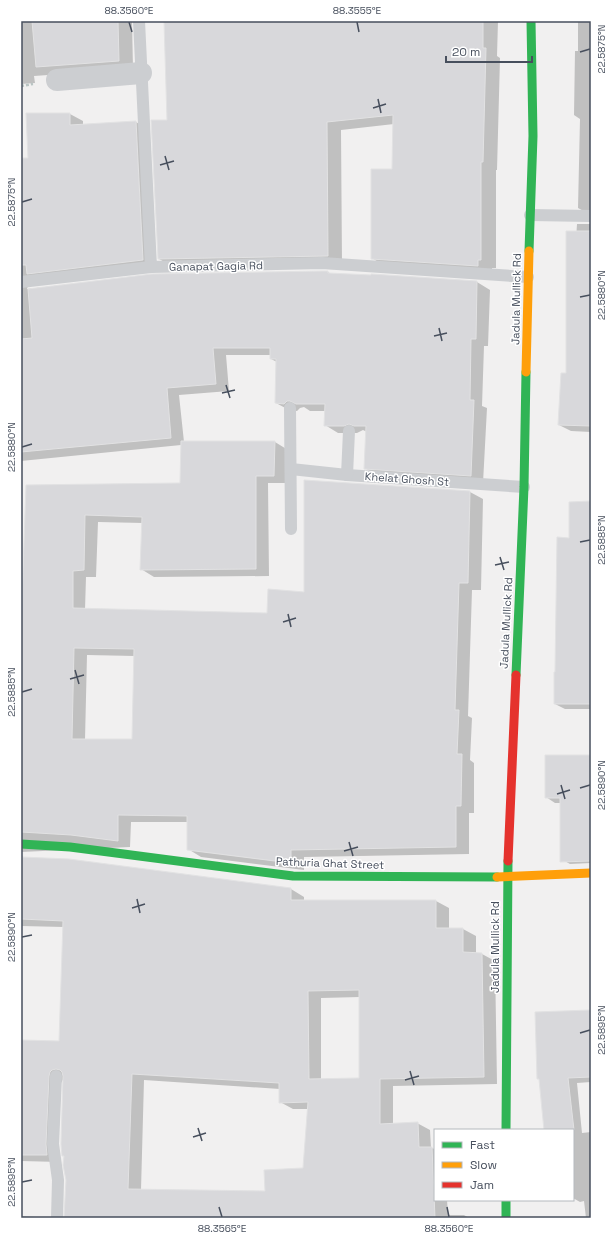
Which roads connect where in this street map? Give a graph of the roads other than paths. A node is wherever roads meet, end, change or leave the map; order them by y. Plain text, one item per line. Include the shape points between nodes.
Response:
1 (139, 21) edge
2 (531, 21) edge
3 (141, 72) junction
4 (57, 80) dead end
5 (530, 216) junction
6 (591, 216) edge
7 (151, 267) junction
8 (528, 277) junction
9 (21, 282) edge
10 (290, 408) dead end
11 (349, 431) dead end
12 (291, 469) junction
13 (347, 475) junction
14 (524, 487) junction
15 (291, 529) dead end
16 (21, 844) edge
17 (591, 873) edge
18 (507, 877) junction
19 (56, 1076) dead end
20 (506, 1129) edge
21 (506, 1201) edge
22 (57, 1218) edge
23 (506, 1218) edge

1 - 3 lane
2 - 5 main road, Jadula Mullick Rd via 533,136
3 - 4 street
3 - 7 lane
5 - 6 lane
5 - 8 main road, Jadula Mullick Rd
7 - 8 lane, Ganapat Gagia Rd via 322,263
7 - 9 lane, Ganapat Gagia Rd
8 - 14 main road, Jadula Mullick Rd
10 - 12 lane
11 - 13 lane
12 - 13 lane, Khelat Ghosh St
12 - 15 lane
13 - 14 lane, Khelat Ghosh St
14 - 18 main road, Jadula Mullick Rd
16 - 18 main road, Pathuria Ghat Street via 70,847 294,876
17 - 18 main road, Pathuria Ghat Street
18 - 20 main road, Jadula Mullick Rd
19 - 22 lane via 53,1144 58,1180
21 - 23 main road

